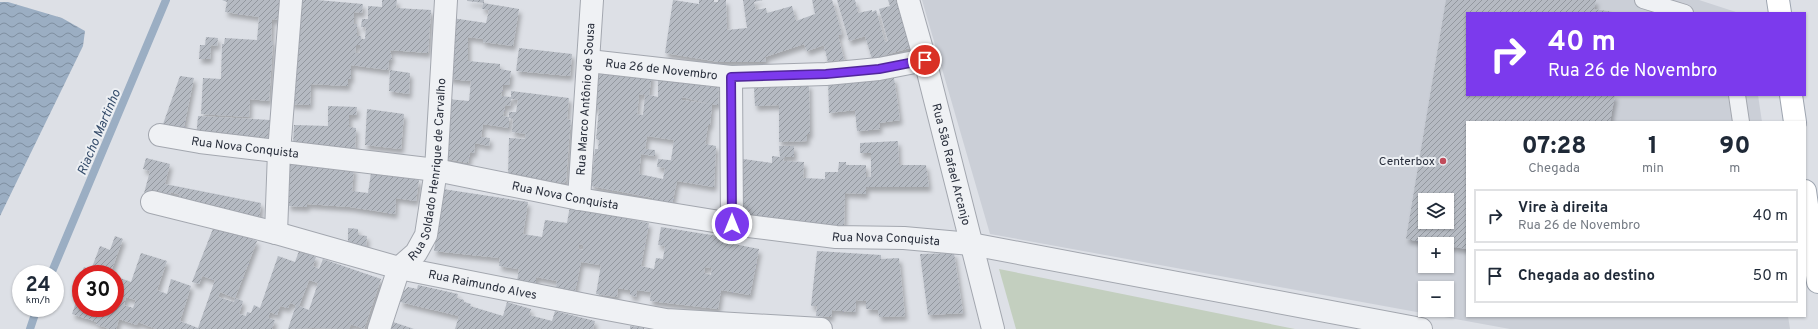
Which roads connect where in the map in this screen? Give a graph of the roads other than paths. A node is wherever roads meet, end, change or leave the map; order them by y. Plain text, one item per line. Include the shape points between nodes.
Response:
1 (292, 0) edge
2 (446, 0) edge
3 (592, 0) edge
4 (908, 0) edge
5 (1643, 0) edge
6 (1778, 0) edge
7 (1682, 12) edge
8 (1780, 12) edge
9 (925, 60) junction
10 (589, 61) junction
11 (731, 77) junction
12 (1737, 96) edge
13 (1792, 96) edge
14 (1741, 121) edge
15 (1795, 121) edge
16 (160, 135) dead end
17 (279, 152) junction
18 (436, 170) junction
19 (1806, 197) edge
20 (579, 199) junction
21 (152, 202) dead end
22 (732, 224) junction
23 (276, 233) junction
24 (971, 244) junction
25 (399, 268) junction
26 (1818, 282) edge
27 (379, 329) edge
28 (821, 329) edge
29 (994, 329) edge
30 (1421, 329) edge

1 - 17 street
2 - 18 street, Rua Soldado Henrique de Carvalho
3 - 10 street, Rua Marco Antônio de Sousa
4 - 9 street, Rua São Rafael Arcanjo
5 - 7 lane
6 - 8 main road
9 - 11 street, Rua 26 de Novembro via 879,69 826,74
9 - 24 street, Rua São Rafael Arcanjo
10 - 11 street, Rua 26 de Novembro
10 - 20 street, Rua Marco Antônio de Sousa
11 - 22 street
12 - 14 lane
13 - 15 main road
16 - 17 street, Rua Nova Conquista
17 - 18 street, Rua Nova Conquista
17 - 23 street
18 - 20 street, Rua Nova Conquista
18 - 25 street, Rua Soldado Henrique de Carvalho via 426,235 416,253
19 - 26 main road
20 - 22 street, Rua Nova Conquista
21 - 23 street, Rua Raimundo Alves
22 - 24 street, Rua Nova Conquista via 836,237 904,238
23 - 25 street, Rua Raimundo Alves
24 - 29 street, Rua São Rafael Arcanjo
24 - 30 street, Rua Nova Conquista
25 - 27 street, Rua Soldado Henrique de Carvalho
25 - 28 street, Rua Raimundo Alves via 666,320

